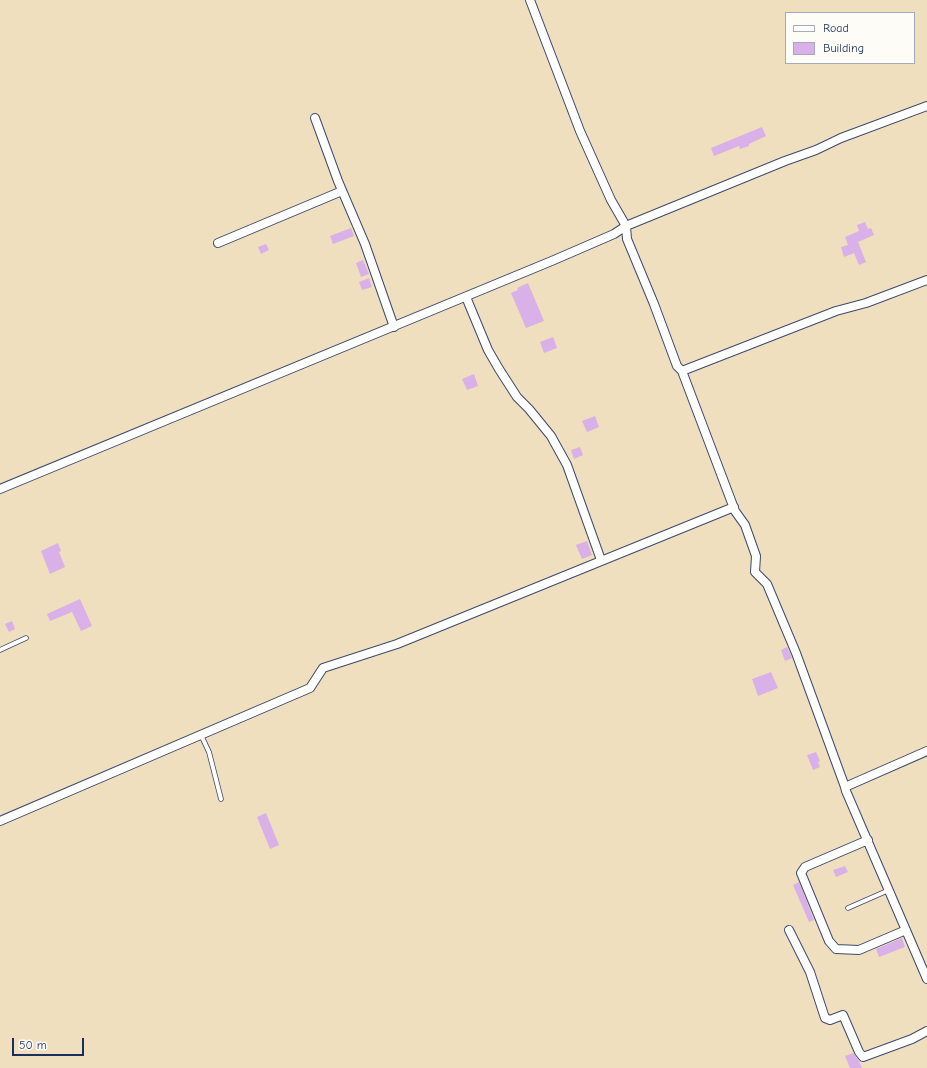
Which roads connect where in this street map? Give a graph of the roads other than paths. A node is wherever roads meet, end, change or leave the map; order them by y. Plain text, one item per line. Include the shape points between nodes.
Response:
1 (530, 0) edge
2 (927, 106) edge
3 (315, 118) dead end
4 (342, 191) junction
5 (626, 226) junction
6 (218, 243) dead end
7 (927, 280) edge
8 (466, 297) junction
9 (394, 327) junction
10 (682, 371) junction
11 (0, 489) edge
12 (734, 507) junction
13 (602, 560) junction
14 (26, 638) dead end
15 (0, 650) edge
16 (201, 735) junction
17 (927, 752) edge
18 (845, 787) junction
19 (221, 799) dead end
20 (0, 820) edge
21 (868, 840) junction
22 (889, 890) junction
23 (848, 908) dead end
24 (789, 930) dead end
25 (906, 930) junction
26 (927, 979) edge
27 (927, 1031) edge

1 - 5 street via 580,131 610,200
2 - 5 street via 841,138
3 - 4 street
4 - 6 street
4 - 9 street via 365,244
5 - 8 street via 614,234
5 - 10 street via 627,239 677,366
7 - 10 street
8 - 9 street
8 - 13 street via 488,350 499,369 517,397 551,436 567,465
9 - 11 street
10 - 12 street
12 - 13 street
12 - 18 street via 745,526 756,556 754,572 767,584 796,653
13 - 16 street via 397,644 323,668 310,688
14 - 15 lane
16 - 19 lane via 209,752
16 - 20 street
17 - 18 street
18 - 21 street
21 - 22 street
21 - 25 street via 805,867 801,873 829,941 836,949 859,950
22 - 23 lane
22 - 25 street
24 - 27 street via 810,972 825,1018 830,1020 843,1015 858,1052 863,1057
25 - 26 street

